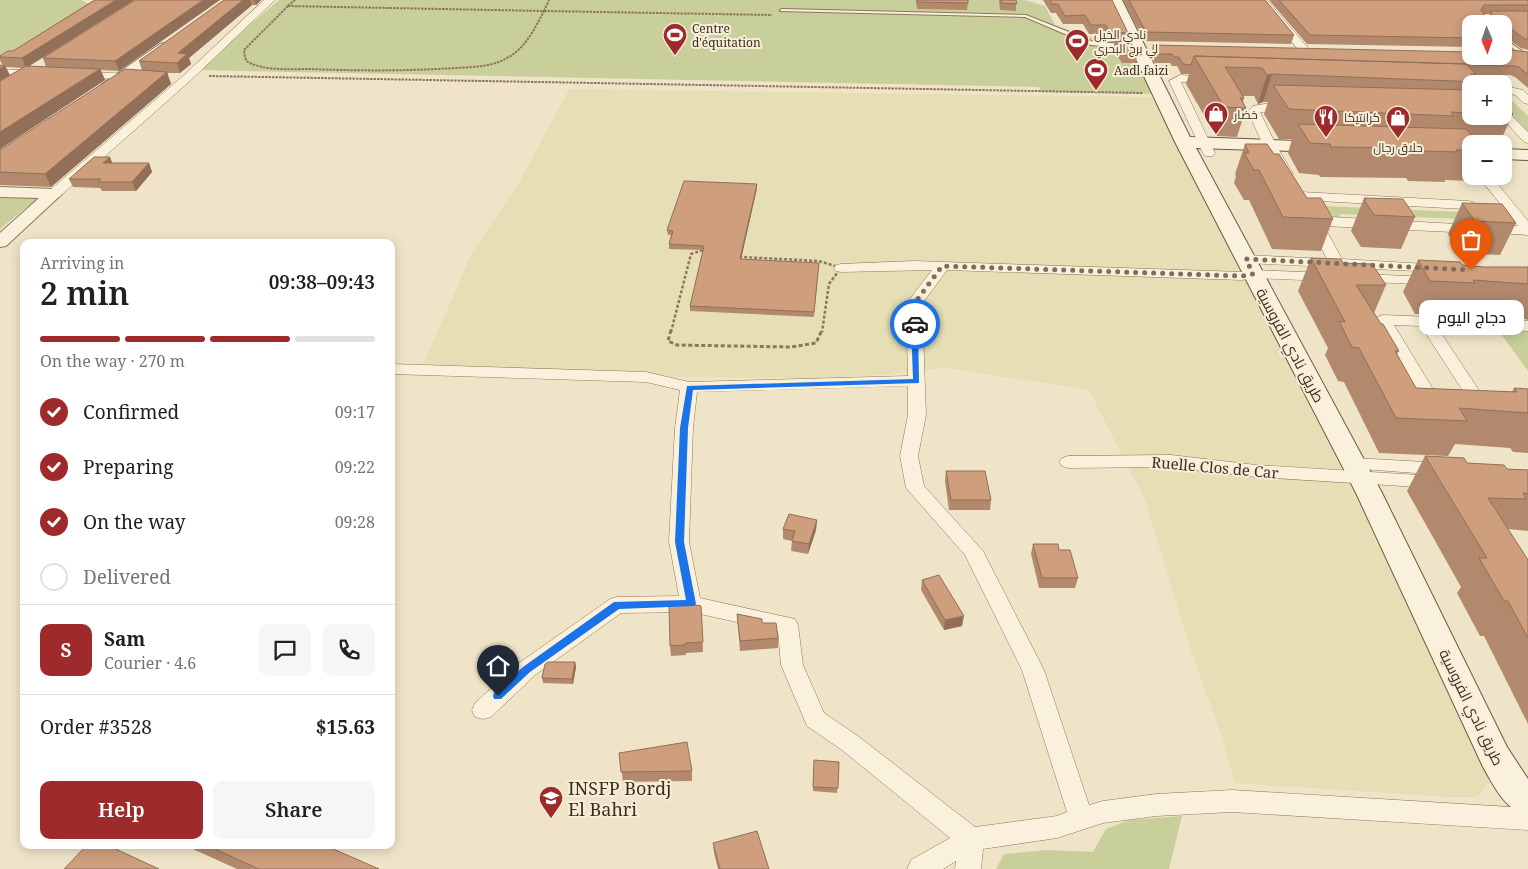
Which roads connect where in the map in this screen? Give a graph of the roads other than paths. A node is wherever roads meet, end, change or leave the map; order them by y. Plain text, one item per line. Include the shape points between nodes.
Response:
1 (270, 0) edge
2 (1115, 0) edge
3 (1262, 0) edge
4 (782, 10) road end
5 (175, 36) edge
6 (1512, 45) edge
7 (1147, 48) junction
8 (1288, 50) edge
9 (1310, 51) joint
10 (1512, 54) edge
11 (1526, 55) edge
12 (46, 68) edge
13 (0, 72) edge
14 (29, 73) junction
15 (65, 74) edge
16 (117, 76) junction
17 (150, 77) edge
18 (169, 78) edge
19 (187, 78) junction
20 (1223, 80) edge
21 (15, 82) edge
22 (1512, 91) edge
23 (92, 92) edge
24 (1528, 101) edge
25 (1303, 109) edge
26 (1512, 124) edge
27 (1528, 138) edge
28 (1197, 148) junction
29 (1273, 150) junction
30 (1337, 153) edge
31 (1512, 154) edge
32 (1528, 155) edge
33 (1512, 163) edge
34 (1528, 164) edge
35 (1491, 185) edge
36 (0, 192) edge
37 (54, 194) junction
38 (1301, 196) junction
39 (1315, 222) junction
40 (1502, 230) junction
41 (1528, 231) edge
42 (0, 242) edge
43 (1337, 263) junction
44 (942, 266) junction
45 (1249, 266) junction
46 (842, 268) road end
47 (1426, 322) junction
48 (1528, 326) edge
49 (395, 369) edge
50 (917, 382) junction
51 (690, 387) junction
52 (1480, 404) junction
53 (1499, 405) edge
54 (1068, 462) dead end
55 (1358, 471) junction
56 (1455, 477) edge
57 (691, 604) junction
58 (483, 710) dead end
59 (1523, 791) edge
60 (1081, 818) junction
61 (1528, 819) edge
62 (971, 839) junction
63 (920, 869) edge
64 (968, 869) edge

1 - 19 street
2 - 7 main road, طريق نادي الفروسية
3 - 9 street
4 - 7 lane via 1026,16 1093,44
5 - 16 street
6 - 11 lane
7 - 28 main road, طريق نادي الفروسية via 1161,93
8 - 9 main road
10 - 11 main road
12 - 14 street
13 - 14 street
14 - 21 street
15 - 16 street
16 - 17 street
16 - 23 street
18 - 19 street
19 - 37 street
20 - 28 street via 1174,80
22 - 24 street via 1519,92
25 - 29 street via 1263,107 1255,110
26 - 27 street
28 - 29 main road
28 - 45 main road, طريق نادي الفروسية
29 - 30 main road
29 - 38 street
31 - 32 main road
33 - 34 main road
35 - 41 street
36 - 37 street
37 - 42 street
38 - 39 street
38 - 40 street via 1468,205
39 - 40 street
39 - 43 street
40 - 41 street
43 - 45 street
43 - 45 street via 1451,275
44 - 45 street via 1242,276
44 - 46 street
44 - 50 street via 914,304
45 - 55 main road, طريق نادي الفروسية
47 - 48 street
47 - 52 street
47 - 52 street via 1383,320 1430,398
49 - 51 street via 646,377
50 - 51 street
50 - 60 street via 917,415 909,456 916,488 973,551 1029,661
51 - 57 street via 684,428 679,542
52 - 53 street
54 - 55 street, Ruelle Clos de Car via 1171,461 1256,471
55 - 56 street, Ruelle Clos de Car
55 - 59 main road, طريق نادي الفروسية via 1495,757
57 - 58 street via 617,605 527,670
57 - 62 street via 788,625 792,665 815,719 850,742
60 - 61 street via 1156,805 1232,801
60 - 62 street via 1057,827
62 - 63 street
62 - 64 street

